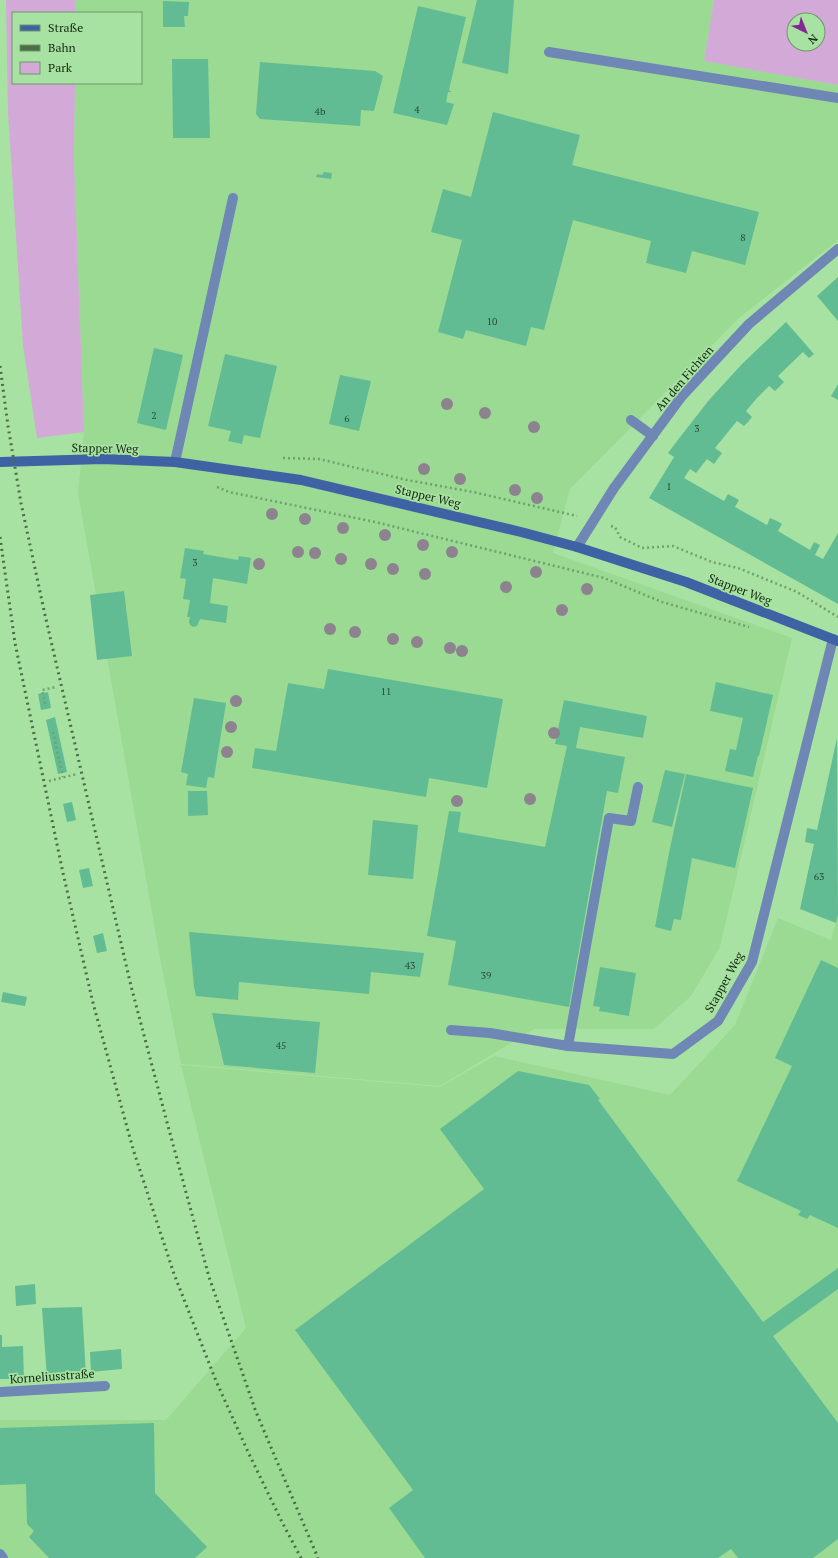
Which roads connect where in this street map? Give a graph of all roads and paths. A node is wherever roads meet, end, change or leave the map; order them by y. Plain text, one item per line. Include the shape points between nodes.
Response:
1 (549, 52) dead end
2 (838, 98) edge
3 (233, 198) dead end
4 (838, 249) edge
5 (631, 420) dead end
6 (653, 436) junction
7 (0, 462) edge
8 (175, 462) junction
9 (211, 485) dead end
10 (577, 547) junction
11 (751, 628) dead end
12 (836, 640) edge
13 (56, 688) dead end
14 (45, 704) dead end
15 (53, 732) dead end
16 (76, 774) dead end
17 (64, 777) junction
18 (49, 781) dead end
19 (638, 787) dead end
20 (451, 1030) dead end
21 (568, 1046) junction
22 (105, 1386) dead end
23 (0, 1392) edge
24 (0, 1554) edge
25 (3, 1558) edge

1 - 2 street
3 - 8 street
4 - 6 street, An den Fichten via 749,324 682,396
5 - 6 street
6 - 10 street, An den Fichten via 614,488
7 - 8 main road, Stapper Weg via 103,459
8 - 10 main road, Stapper Weg via 301,480
9 - 11 path via 229,492 375,522 604,578 662,602
10 - 12 main road, Stapper Weg via 686,582
12 - 21 street, Stapper Weg via 752,962 718,1021 673,1054
13 - 14 path via 42,690
15 - 17 path
16 - 17 path
17 - 18 path
19 - 21 street via 631,821 609,818
20 - 21 street, Stapper Weg via 490,1033
22 - 23 street, Korneliusstraße
24 - 25 street

